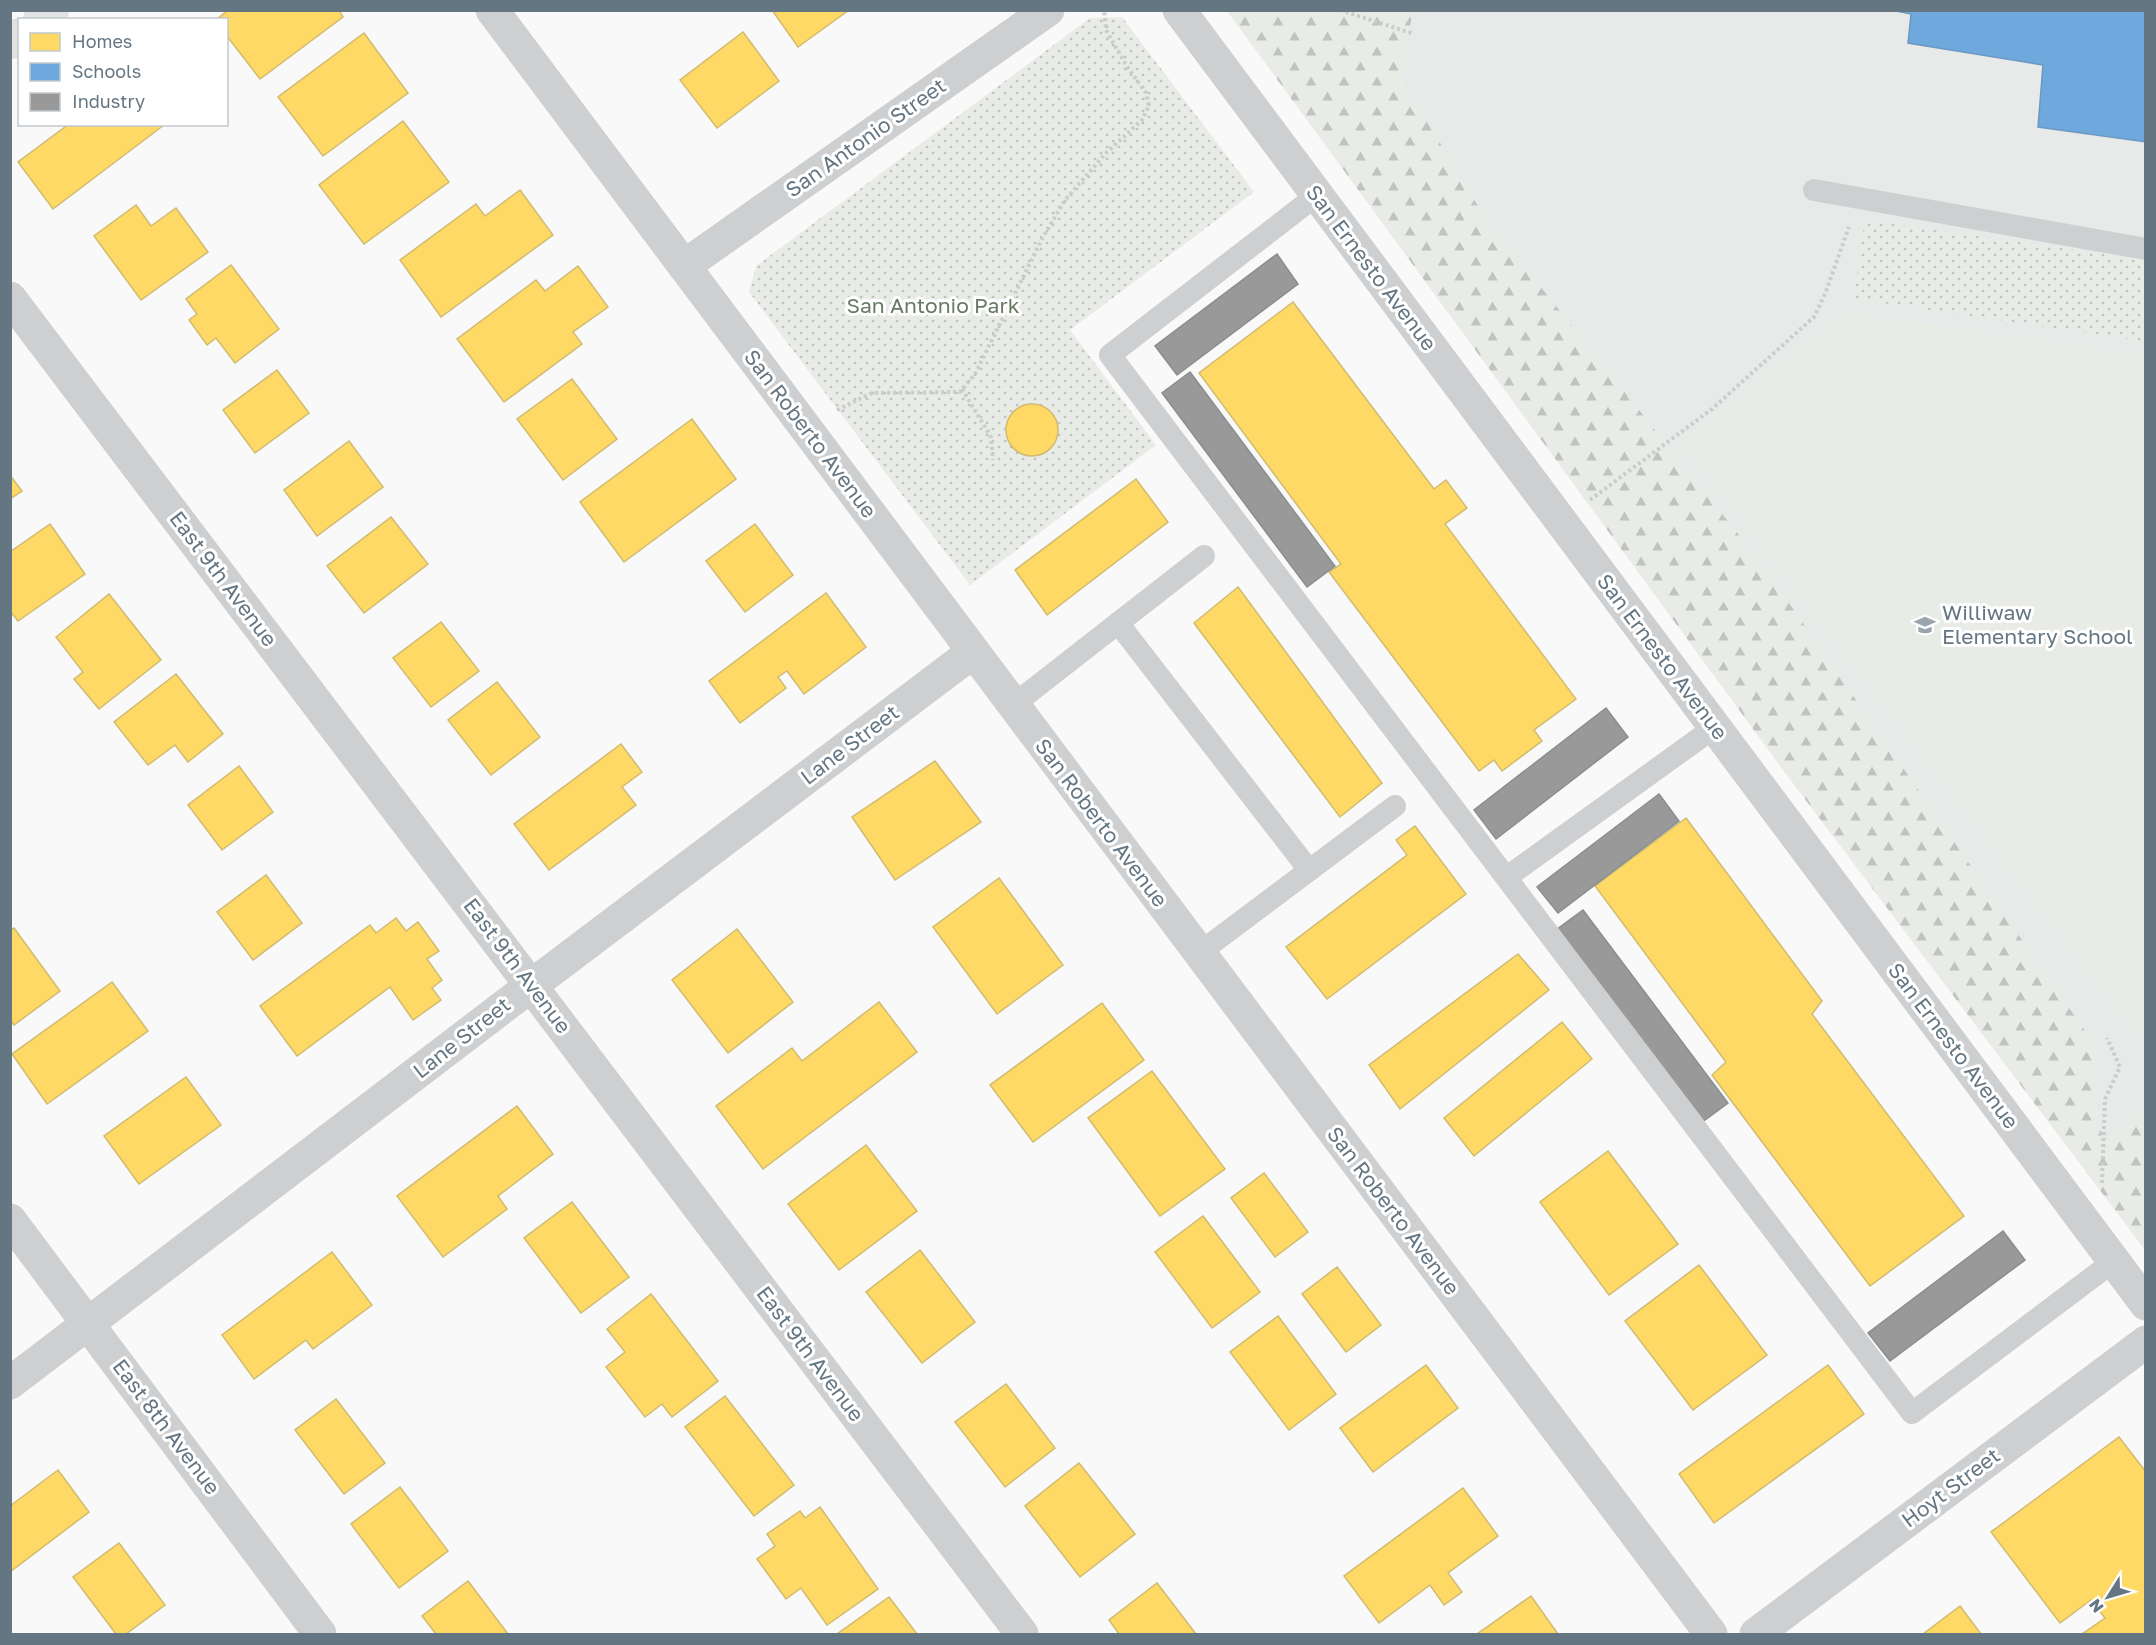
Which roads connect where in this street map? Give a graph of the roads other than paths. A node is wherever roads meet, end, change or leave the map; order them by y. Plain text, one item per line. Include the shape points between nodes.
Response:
1 (492, 10) edge
2 (1048, 10) edge
3 (1179, 10) edge
4 (1814, 190) dead end
5 (1317, 195) junction
6 (2145, 249) edge
7 (684, 266) junction
8 (10, 298) edge
9 (1204, 556) dead end
10 (1118, 623) junction
11 (973, 652) junction
12 (1013, 705) junction
13 (1715, 727) junction
14 (1395, 806) dead end
15 (1310, 870) junction
16 (1507, 877) junction
17 (1199, 953) junction
18 (532, 985) junction
19 (10, 1220) edge
20 (2114, 1261) junction
21 (2145, 1304) edge
22 (90, 1324) junction
23 (2145, 1342) edge
24 (10, 1383) edge
25 (320, 1635) edge
26 (1022, 1635) edge
27 (1711, 1635) edge
28 (1756, 1635) edge

1 - 7 street, San Roberto Avenue
2 - 7 street, San Antonio Street
3 - 5 street, San Ernesto Avenue
4 - 6 lane
5 - 13 street, San Ernesto Avenue
5 - 16 lane via 1110,355
7 - 11 street, San Roberto Avenue
8 - 18 street, East 9th Avenue
9 - 10 lane
10 - 12 lane
10 - 15 lane
11 - 12 street, San Roberto Avenue
11 - 18 street, Lane Street
12 - 17 street, San Roberto Avenue
13 - 16 lane
13 - 20 street, San Ernesto Avenue
14 - 15 lane
15 - 17 lane
16 - 20 lane via 1912,1413
17 - 27 street, San Roberto Avenue
18 - 22 street, Lane Street
18 - 26 street, East 9th Avenue
19 - 22 street, East 8th Avenue
20 - 21 street, San Ernesto Avenue
22 - 24 street, Lane Street
22 - 25 street, East 8th Avenue
23 - 28 street, Hoyt Street

